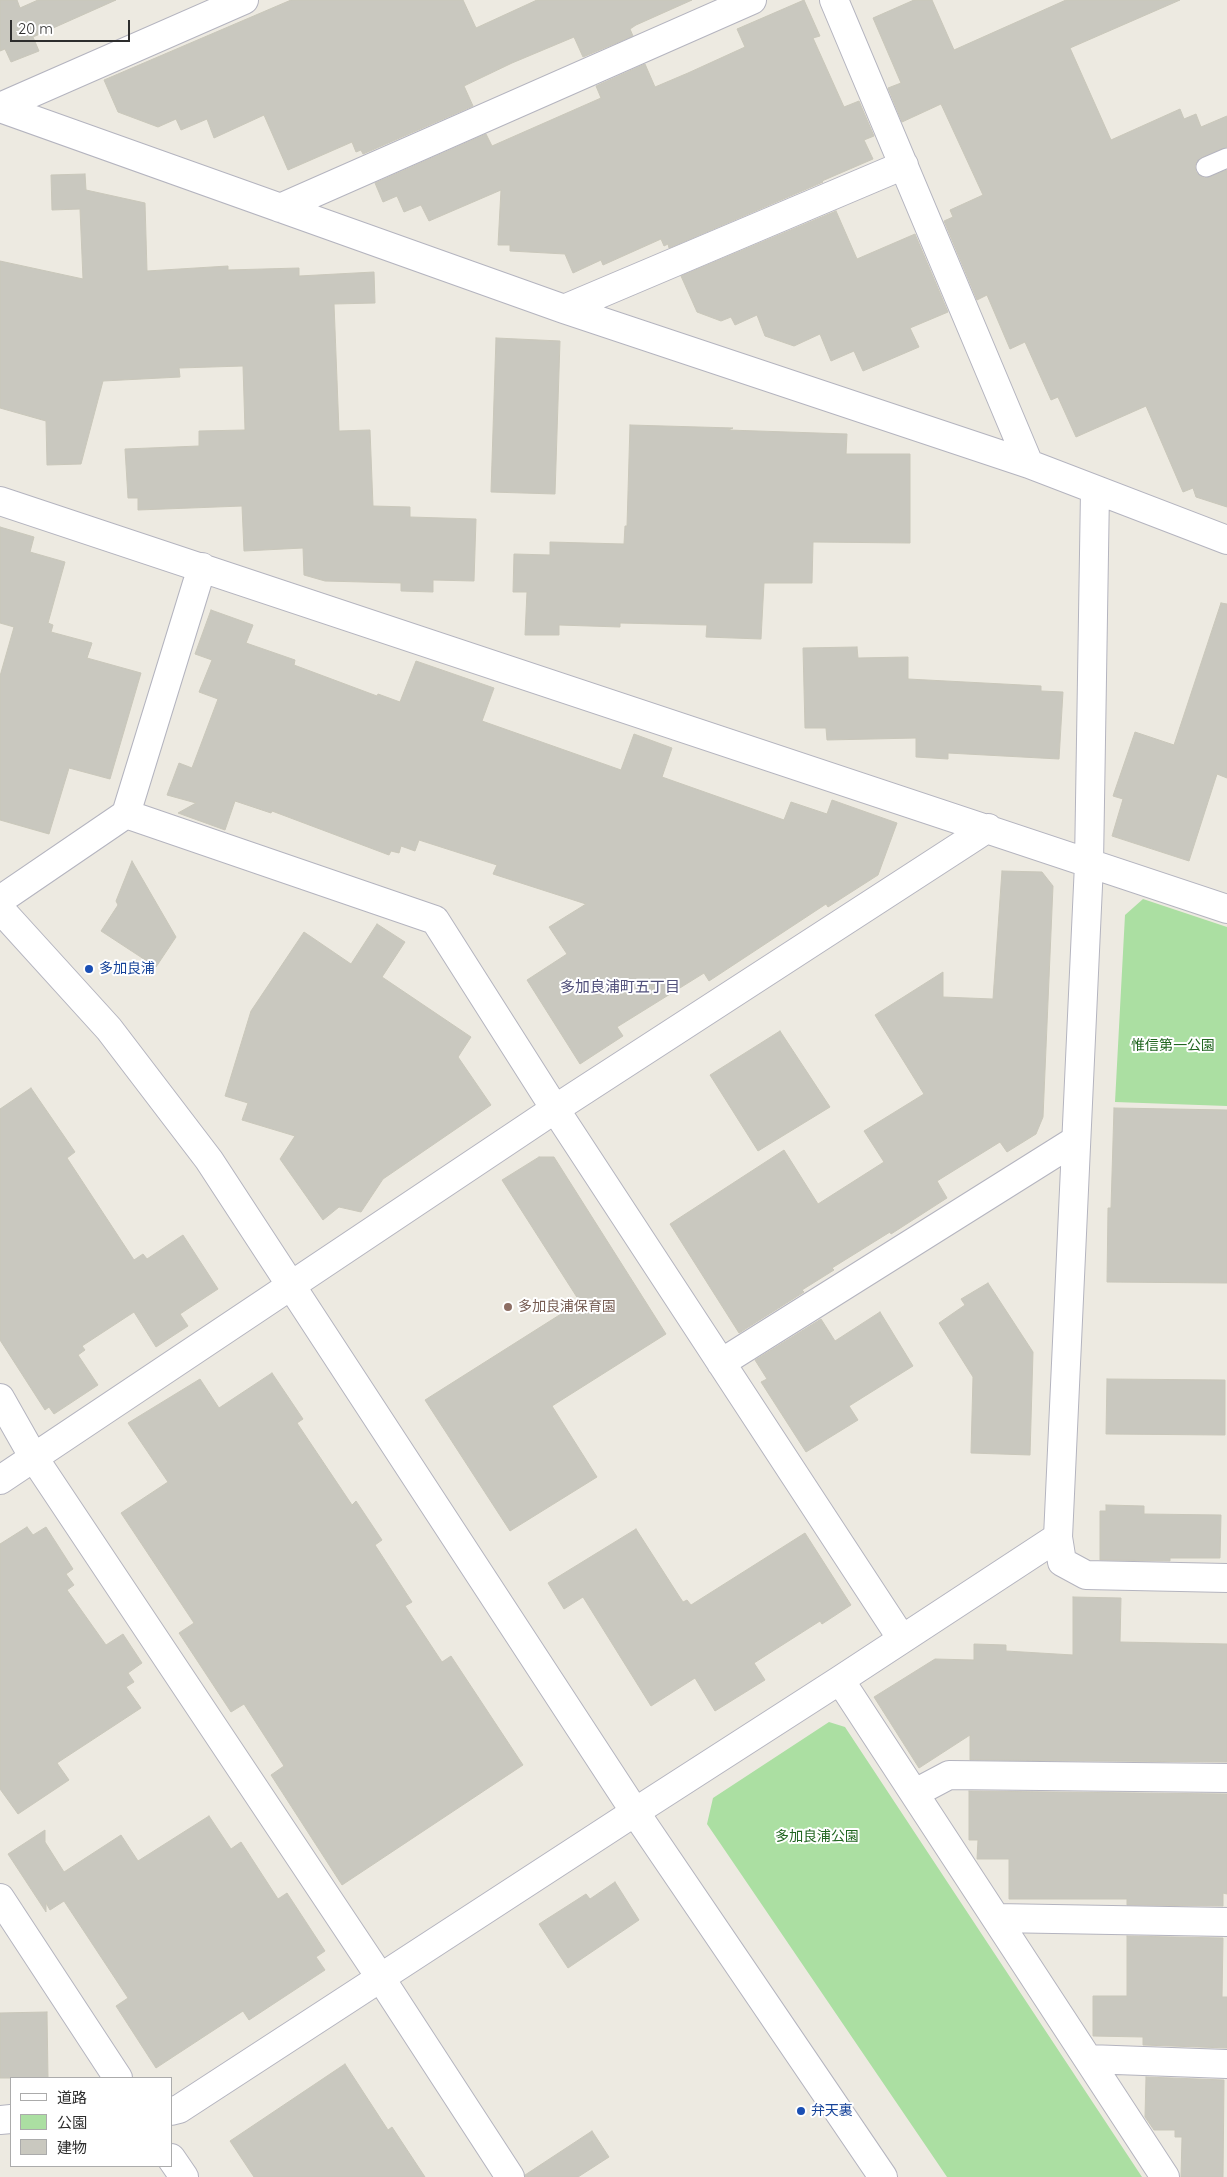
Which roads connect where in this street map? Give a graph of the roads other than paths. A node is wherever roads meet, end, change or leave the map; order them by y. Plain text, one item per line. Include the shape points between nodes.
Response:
1 (244, 0) edge
2 (752, 0) edge
3 (834, 0) edge
4 (0, 108) edge
5 (1227, 158) edge
6 (904, 165) junction
7 (1206, 167) dead end
8 (280, 208) junction
9 (564, 309) junction
10 (1029, 464) junction
11 (1095, 491) junction
12 (0, 501) edge
13 (1227, 540) edge
14 (202, 567) junction
15 (126, 814) junction
16 (988, 828) junction
17 (1089, 864) junction
18 (0, 900) edge
19 (0, 909) edge
20 (1227, 909) edge
21 (555, 1109) junction
22 (1076, 1140) junction
23 (291, 1286) junction
24 (721, 1363) junction
25 (0, 1398) edge
26 (34, 1458) junction
27 (0, 1480) edge
28 (1058, 1537) junction
29 (1227, 1578) edge
30 (902, 1639) junction
31 (840, 1680) junction
32 (1227, 1778) edge
33 (914, 1793) junction
34 (634, 1812) junction
35 (0, 1898) edge
36 (996, 1918) junction
37 (1227, 1922) edge
38 (380, 1977) junction
39 (1088, 2059) junction
40 (1227, 2064) edge
41 (117, 2077) edge
42 (172, 2111) edge
43 (172, 2159) edge
44 (184, 2177) edge
45 (510, 2177) edge
46 (883, 2177) edge
47 (1165, 2177) edge

1 - 4 street
2 - 8 street
3 - 6 street
4 - 8 street
5 - 7 lane
6 - 9 street
6 - 10 street
8 - 9 street
9 - 10 street
10 - 11 street
11 - 13 street
11 - 17 street
12 - 14 street
14 - 15 street
14 - 16 street
15 - 18 street
15 - 21 street via 435,920
16 - 17 street
16 - 21 street
17 - 20 street
17 - 22 street
19 - 23 street via 109,1028 208,1160
21 - 23 street
21 - 24 street
22 - 24 street
22 - 28 street
23 - 26 street
23 - 34 street
24 - 30 street
25 - 26 street
26 - 27 street
26 - 38 street
28 - 29 street via 1062,1562 1086,1574
28 - 30 street
30 - 31 street
31 - 33 street
31 - 34 street
32 - 33 street via 949,1775
33 - 36 street
34 - 38 street
34 - 46 street
35 - 41 street
36 - 37 street
36 - 39 street
38 - 42 street
38 - 45 street
39 - 40 street
39 - 47 street
43 - 44 street

